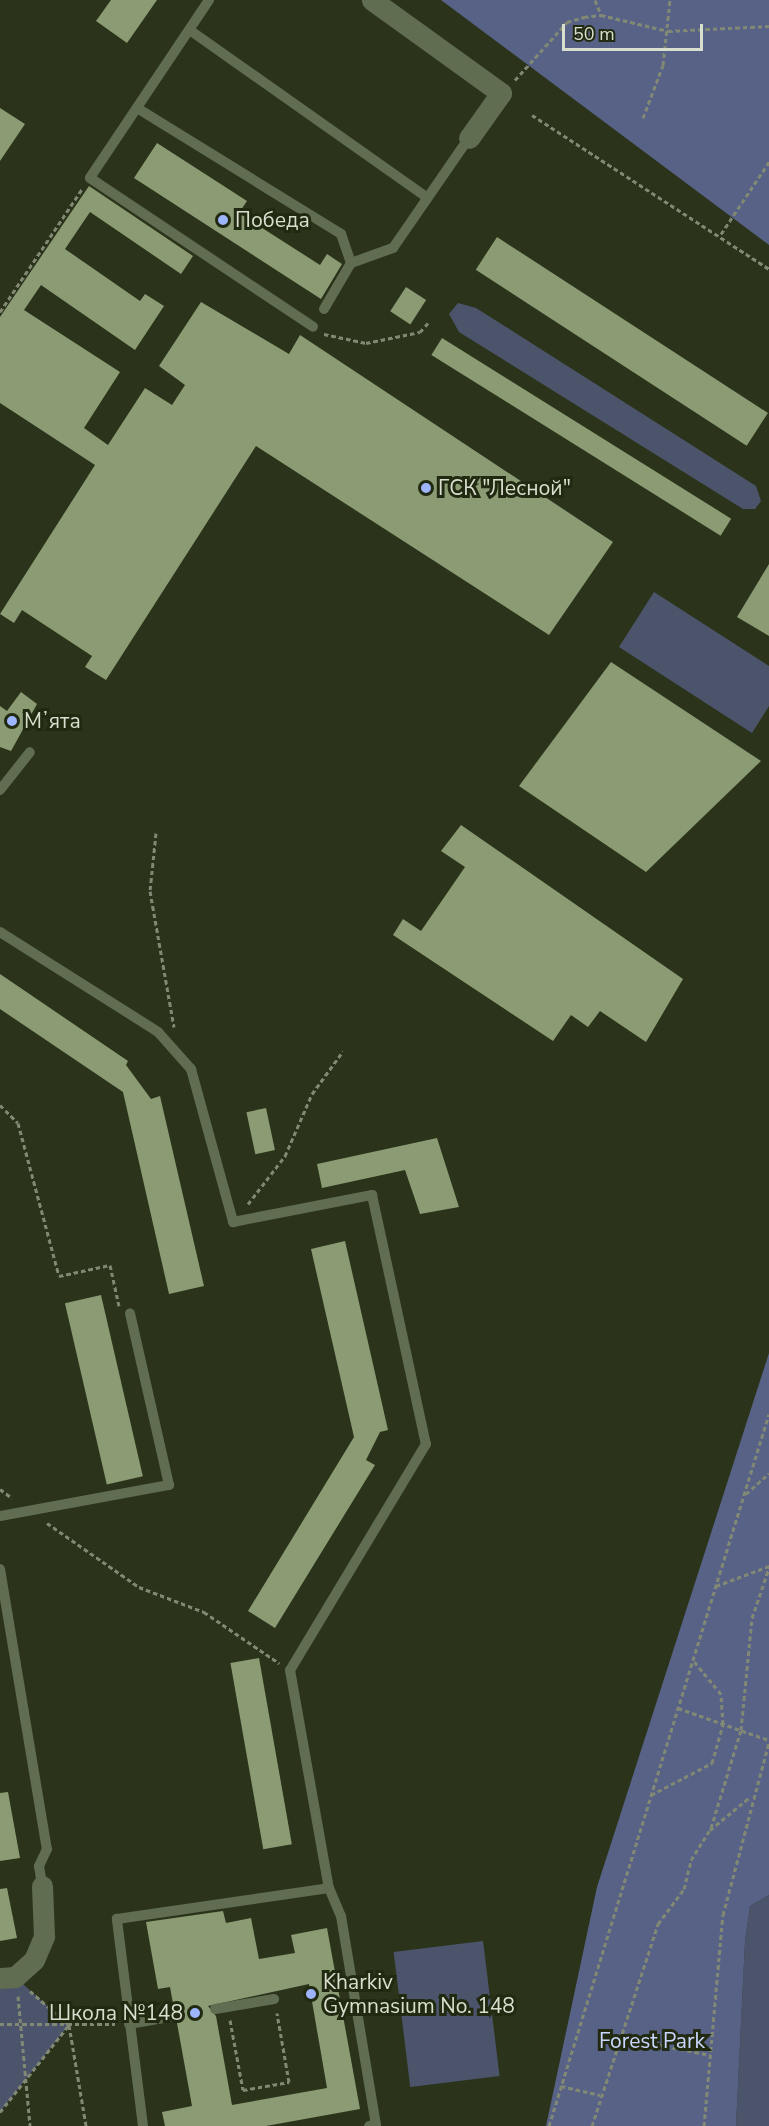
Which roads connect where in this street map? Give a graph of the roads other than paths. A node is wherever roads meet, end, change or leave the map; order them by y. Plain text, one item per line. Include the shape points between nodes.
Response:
1 (209, 0) edge
2 (372, 0) edge
3 (190, 31) junction
4 (137, 108) junction
5 (469, 138) joint
6 (426, 197) junction
7 (351, 263) junction
8 (324, 309) dead end
9 (313, 327) road end
10 (30, 752) dead end
11 (0, 790) edge
12 (0, 932) edge
13 (125, 1312) road end
14 (0, 1516) edge
15 (0, 1569) edge
16 (42, 1886) joint
17 (330, 1888) junction
18 (7, 1977) edge
19 (274, 1999) road end
20 (215, 2009) dead end
21 (176, 2016) dead end
22 (129, 2024) junction
23 (142, 2126) edge
24 (369, 2126) edge

1 - 3 lane
2 - 5 street via 501,93
3 - 4 lane
3 - 6 lane
4 - 7 lane via 341,234
4 - 9 lane via 90,178
5 - 6 lane
6 - 7 lane via 393,248
7 - 8 lane
10 - 11 lane
12 - 17 lane via 158,1032 191,1069 233,1222 372,1195 426,1444 291,1670
13 - 14 lane via 169,1485
15 - 16 lane via 47,1849 39,1866
16 - 18 street via 44,1936 34,1960
17 - 22 lane via 117,1919
17 - 24 lane via 341,1916 376,2125
19 - 20 lane
21 - 22 lane
22 - 23 lane

